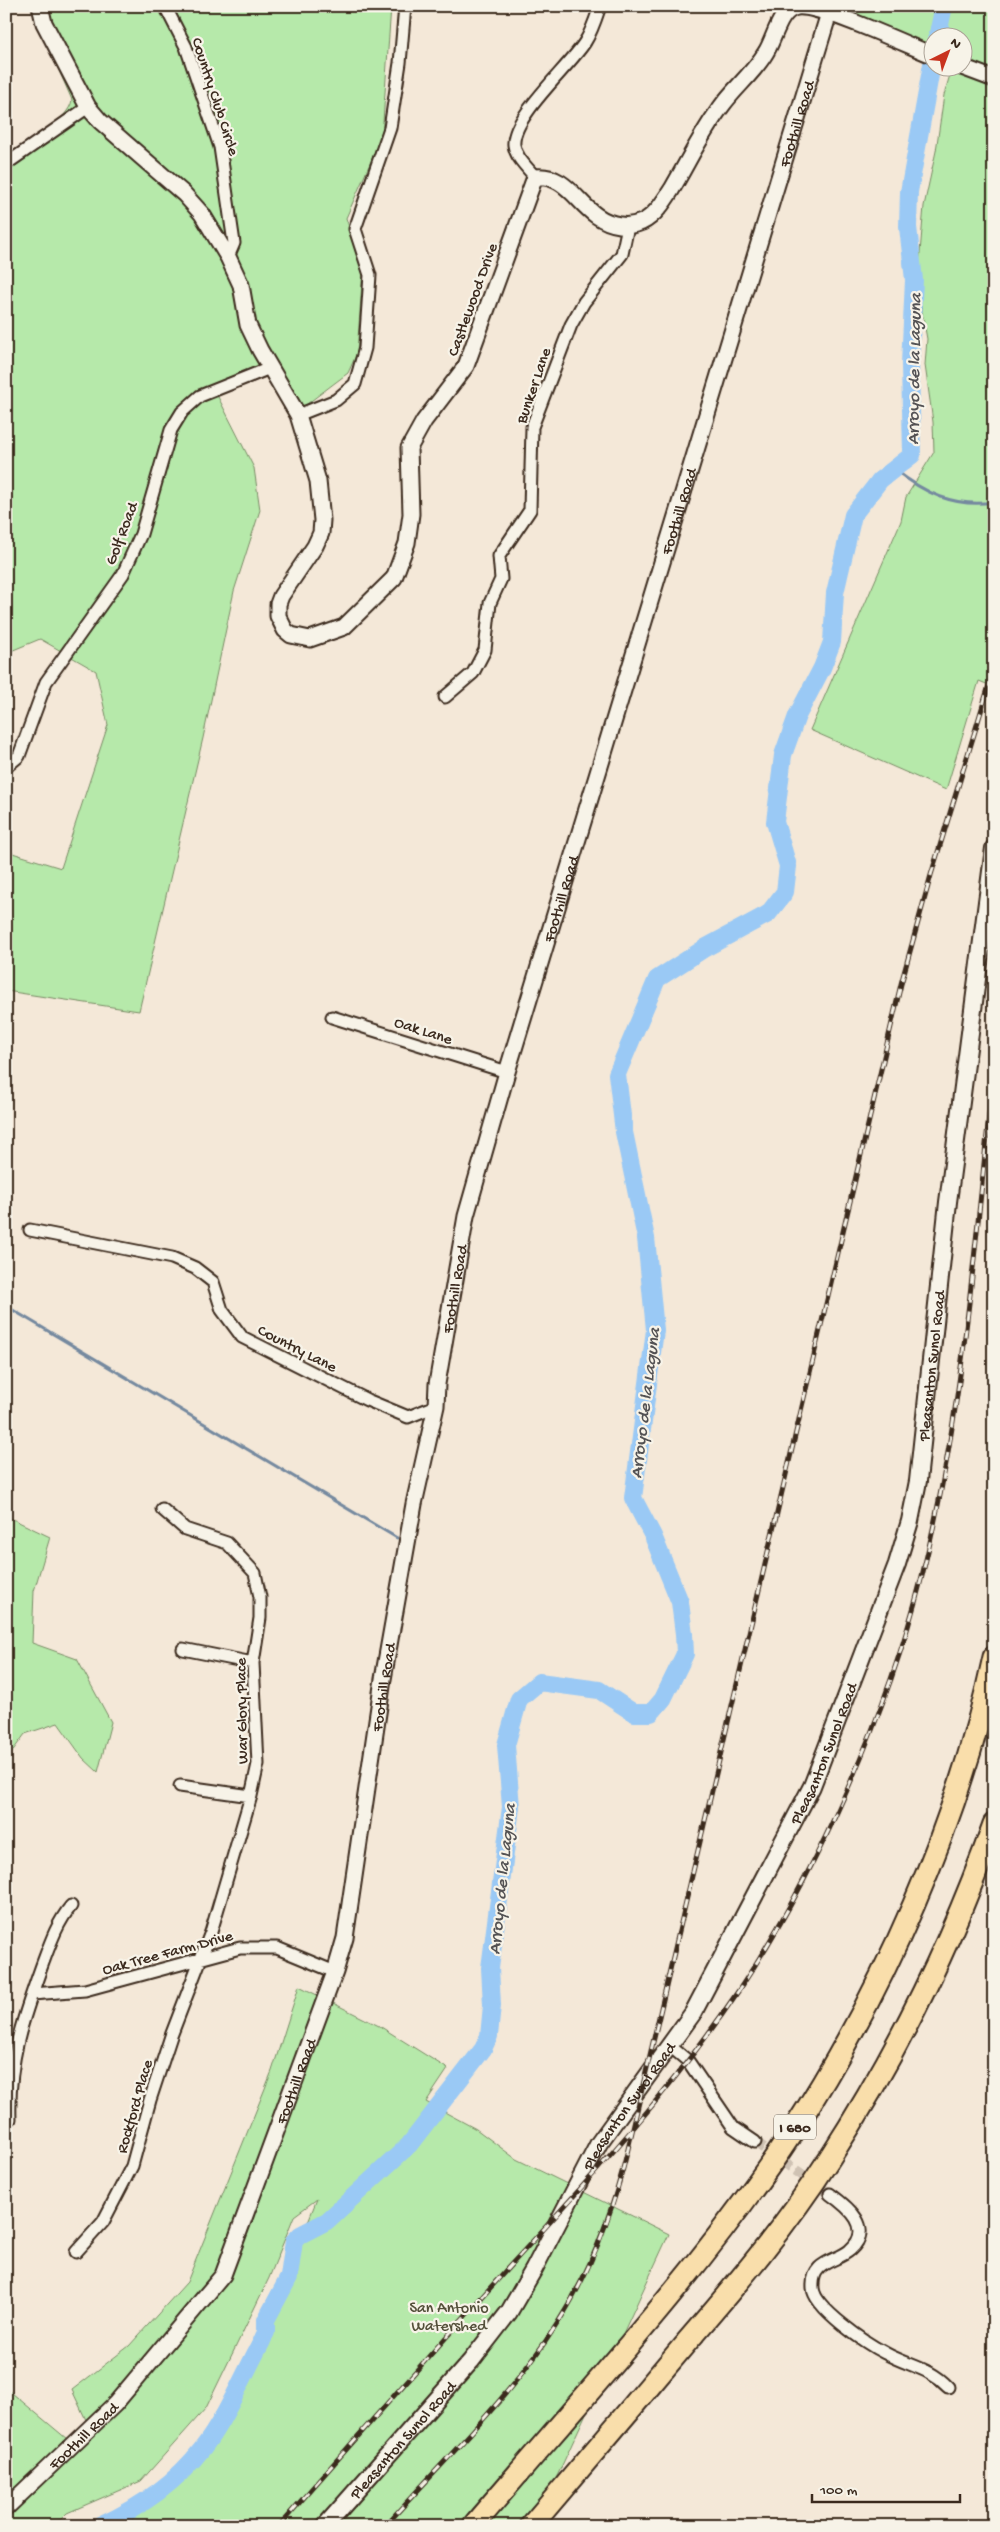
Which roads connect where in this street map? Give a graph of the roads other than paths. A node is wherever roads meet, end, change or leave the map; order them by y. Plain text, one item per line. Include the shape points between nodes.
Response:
1 (40, 6) edge
2 (165, 6) edge
3 (405, 6) edge
4 (600, 6) edge
5 (792, 7) edge
6 (830, 10) edge
7 (922, 51) edge
8 (972, 71) edge
9 (994, 79) edge
10 (88, 107) junction
11 (6, 164) edge
12 (535, 177) junction
13 (628, 226) junction
14 (228, 257) junction
15 (270, 368) junction
16 (298, 415) junction
17 (445, 697) dead end
18 (6, 767) edge
19 (994, 848) edge
20 (332, 1017) dead end
21 (507, 1072) junction
22 (30, 1230) dead end
23 (436, 1406) junction
24 (162, 1509) dead end
25 (183, 1649) dead end
26 (994, 1657) edge
27 (253, 1663) junction
28 (180, 1786) dead end
29 (252, 1796) junction
30 (994, 1824) edge
31 (71, 1906) dead end
32 (202, 1958) junction
33 (335, 1972) junction
34 (32, 1994) junction
35 (670, 2046) junction
36 (10, 2119) dead end
37 (755, 2142) tunnel mouth
38 (830, 2194) tunnel mouth
39 (76, 2252) dead end
40 (948, 2387) dead end
41 (6, 2508) edge
42 (325, 2526) edge
43 (473, 2526) edge
44 (531, 2526) edge

1 - 10 street, Castlewood Drive via 44,23
2 - 14 street, Country Club Circle via 186,46 220,147 234,244
3 - 16 street via 390,128 356,229 370,275 365,348 355,384 336,400
4 - 12 street via 585,43 535,100 518,130 514,144 518,157
5 - 6 street
5 - 13 street via 783,16 754,71 720,108 663,203 643,222
6 - 7 street
6 - 21 street, Foothill Road
8 - 9 street
10 - 11 street
10 - 14 street, Castlewood Drive via 184,194 202,214
12 - 13 street via 552,177 563,182 600,220
12 - 16 street, Castlewood Drive via 466,366 424,421 409,448 411,514 407,543 394,578 344,627 310,639 291,635 278,616 281,596 321,533 318,481
13 - 17 street, Bunker Lane via 622,254 584,302 571,325 532,427 530,510 499,556 500,579 490,602 485,650 473,673
14 - 15 street, Castlewood Drive via 241,285 248,325
15 - 16 street, Castlewood Drive
15 - 18 street, Golf Road via 200,396 182,412 170,430 141,534 123,574 46,682 19,756
19 - 35 main road, Pleasanton Sunol Road via 948,1202 922,1450 910,1521 882,1607 812,1786 693,2013
20 - 21 street, Oak Lane
21 - 23 street, Foothill Road via 466,1216
22 - 23 street, Country Lane via 172,1258 195,1268 213,1282 222,1310 242,1337 408,1417
23 - 33 street, Foothill Road via 401,1575 345,1938
24 - 27 street, War Glory Place via 185,1529 227,1543 255,1573 260,1618
25 - 27 street
26 - 43 highway, I 680 via 975,1731 928,1871 864,2009 829,2072 791,2134 710,2245
27 - 29 street, War Glory Place via 258,1764
28 - 29 street
29 - 32 street, War Glory Place
30 - 44 highway, I 680 via 940,1959 904,2031 828,2160 745,2272
31 - 34 street via 62,1916 52,1938
32 - 33 street, Oak Tree Farm Drive via 240,1948 277,1948
32 - 34 street, Oak Tree Farm Drive via 85,1990
32 - 39 street, Rockford Place via 171,2036 132,2166 103,2222
33 - 41 street, Foothill Road via 223,2275 115,2404
34 - 36 street via 14,2054 9,2087
35 - 37 street via 688,2061 733,2127
35 - 42 main road, Pleasanton Sunol Road via 599,2143 534,2269 495,2332
38 - 40 street via 847,2206 862,2229 850,2250 829,2260 818,2270 813,2288 818,2301 832,2316 882,2352 903,2363 926,2369

